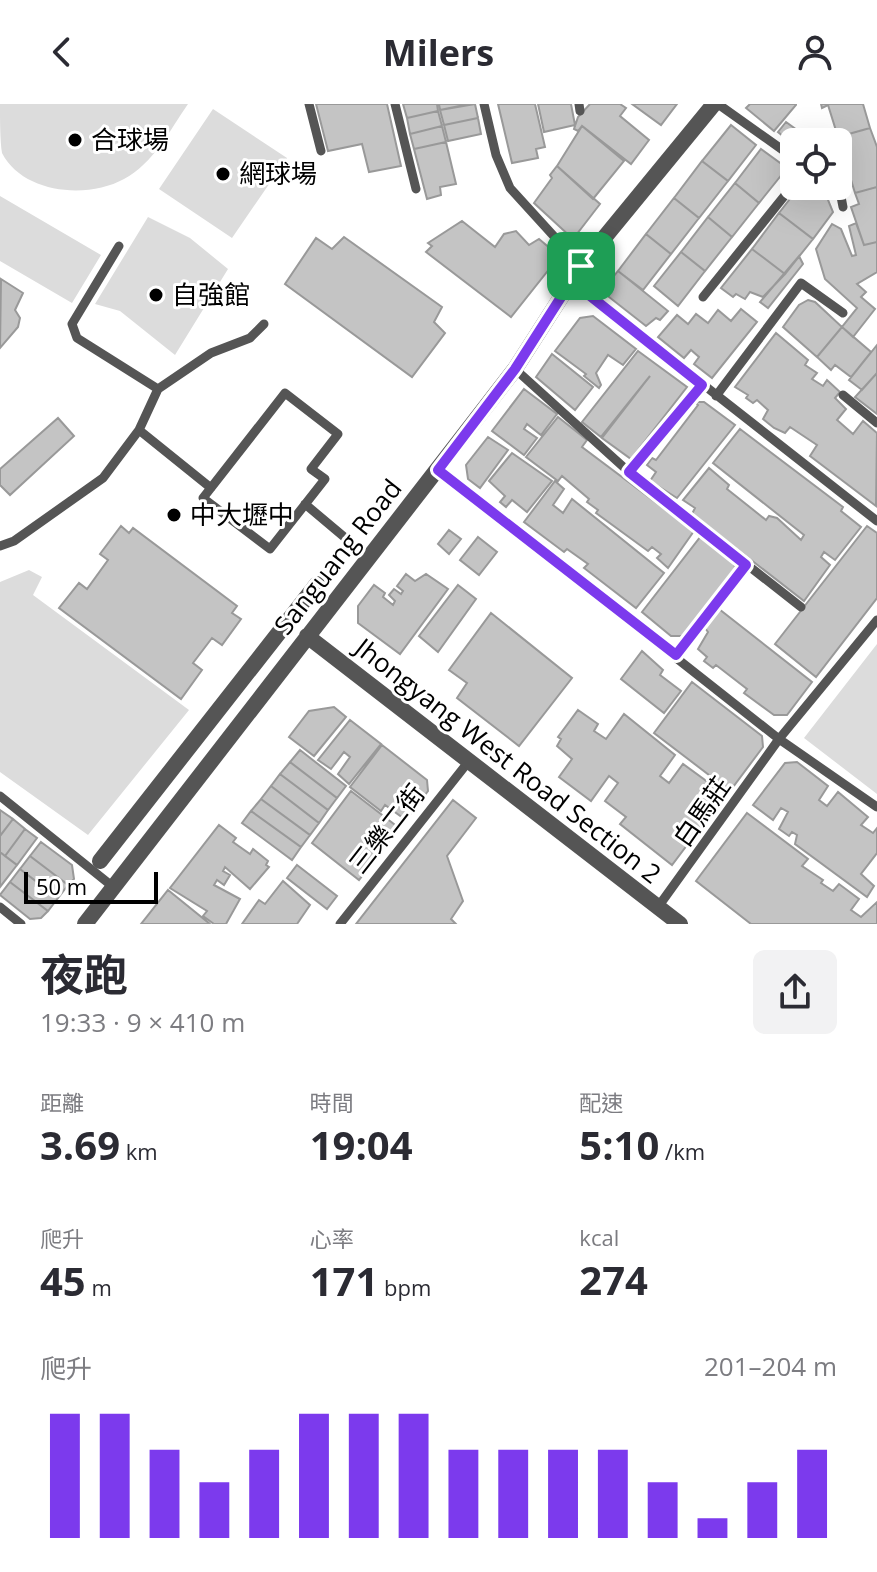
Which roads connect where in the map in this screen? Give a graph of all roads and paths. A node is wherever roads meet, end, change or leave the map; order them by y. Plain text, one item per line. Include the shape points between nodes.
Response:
1 (309, 104) edge
2 (395, 104) edge
3 (484, 104) edge
4 (716, 104) edge
5 (780, 148) edge
6 (321, 151) dead end
7 (416, 189) dead end
8 (781, 200) edge
9 (842, 200) edge
10 (843, 207) dead end
11 (119, 246) dead end
12 (581, 266) junction
13 (703, 297) dead end
14 (843, 313) dead end
15 (264, 324) dead end
16 (515, 369) junction
17 (702, 385) junction
18 (158, 389) junction
19 (843, 395) dead end
20 (716, 396) junction
21 (877, 423) edge
22 (139, 430) junction
23 (438, 470) junction
24 (629, 472) junction
25 (211, 488) junction
26 (305, 504) junction
27 (877, 521) edge
28 (0, 546) edge
29 (368, 557) junction
30 (746, 565) junction
31 (317, 584) dead end
32 (801, 607) dead end
33 (877, 620) edge
34 (307, 636) junction
35 (676, 655) junction
36 (779, 739) junction
37 (469, 761) junction
38 (0, 796) edge
39 (877, 807) edge
40 (100, 861) dead end
41 (112, 886) junction
42 (0, 907) edge
43 (658, 907) junction
44 (21, 924) edge
45 (85, 924) edge
46 (340, 924) edge
47 (680, 924) edge

1 - 6 lane
2 - 7 lane
3 - 12 lane via 510,188
4 - 5 lane
4 - 12 street, Sanguang Road
8 - 13 lane
9 - 10 lane
11 - 18 lane via 72,324 77,338
12 - 16 street, Sanguang Road
12 - 17 lane via 589,295
14 - 20 lane via 801,283
15 - 18 lane via 250,338 211,353
16 - 23 street, Sanguang Road
16 - 24 lane
17 - 20 lane
17 - 24 lane
18 - 22 lane
19 - 21 lane
20 - 27 lane
22 - 25 lane
22 - 28 lane via 103,478
23 - 29 street, Sanguang Road
23 - 35 lane
24 - 30 lane
25 - 26 lane via 203,498 270,549
25 - 26 lane via 285,393 338,434 311,469 325,479
26 - 29 lane
29 - 34 street, Sanguang Road
30 - 32 lane
30 - 35 lane
31 - 40 street
33 - 36 lane, 白馬莊
34 - 37 street, Jhongyang West Road Section 2
34 - 41 street, Sanguang Road
35 - 36 lane
36 - 39 lane
36 - 43 lane, 白馬莊
37 - 43 street, Jhongyang West Road Section 2
37 - 46 lane, 三樂二街
38 - 41 lane
41 - 45 street, Sanguang Road
42 - 44 lane
43 - 47 street, Jhongyang West Road Section 2

